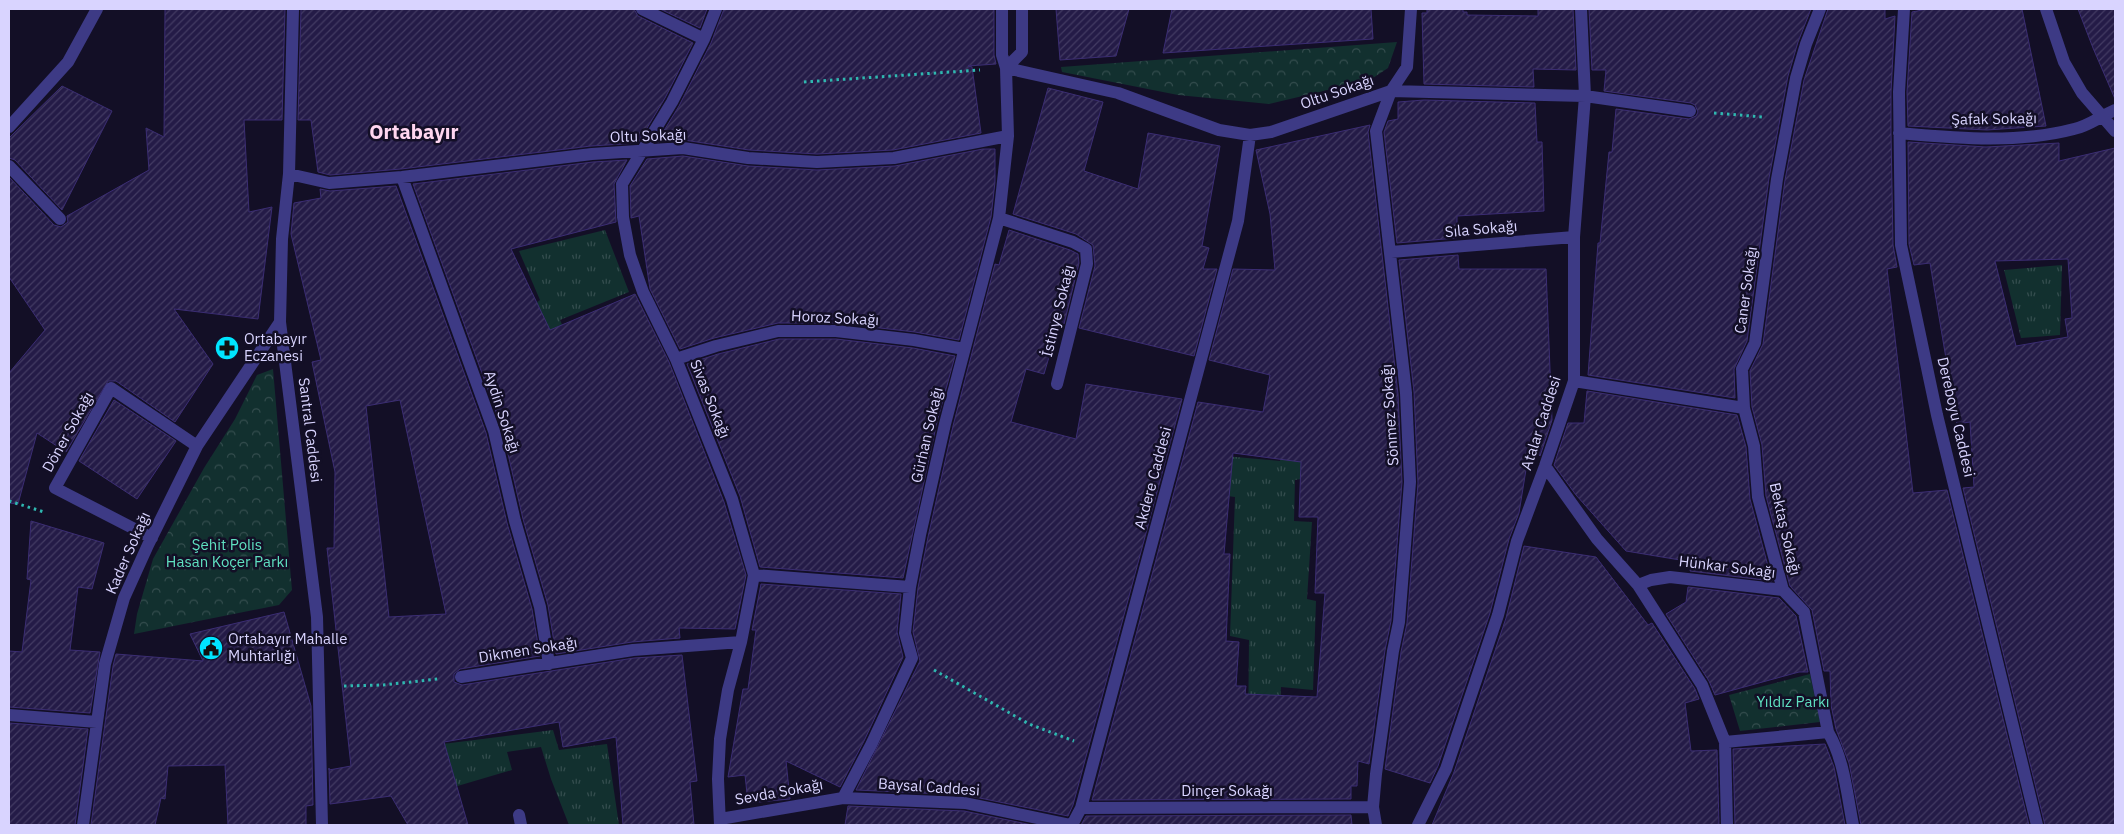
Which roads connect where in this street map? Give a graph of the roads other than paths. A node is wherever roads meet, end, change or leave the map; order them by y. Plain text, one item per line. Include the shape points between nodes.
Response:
1 (98, 9) edge
2 (293, 9) edge
3 (642, 9) edge
4 (716, 9) edge
5 (1002, 9) edge
6 (1022, 9) edge
7 (1411, 9) edge
8 (1581, 9) edge
9 (1820, 9) edge
10 (1904, 9) edge
11 (2046, 9) edge
12 (704, 40) junction
13 (1006, 68) junction
14 (1391, 91) junction
15 (1585, 96) junction
16 (2115, 110) edge
17 (1690, 111) road end
18 (2100, 116) junction
19 (9, 127) edge
20 (2115, 131) edge
21 (1899, 133) junction
22 (1250, 135) junction
23 (1008, 136) junction
24 (642, 151) junction
25 (9, 166) edge
26 (289, 174) junction
27 (402, 177) junction
28 (999, 218) junction
29 (60, 219) dead end
30 (1574, 238) junction
31 (1391, 252) junction
32 (280, 322) junction
33 (964, 349) junction
34 (676, 359) junction
35 (1574, 381) junction
36 (1057, 384) dead end
37 (1744, 408) junction
38 (197, 446) junction
39 (1545, 466) junction
40 (152, 538) junction
41 (754, 575) junction
42 (1638, 586) junction
43 (910, 587) junction
44 (1783, 590) junction
45 (741, 642) junction
46 (549, 664) junction
47 (461, 677) road end
48 (9, 715) edge
49 (97, 722) junction
50 (1828, 732) junction
51 (1725, 742) junction
52 (843, 798) junction
53 (1373, 806) junction
54 (1081, 808) junction
55 (720, 822) edge
56 (83, 825) edge
57 (322, 825) edge
58 (1072, 825) edge
59 (1376, 825) edge
60 (1418, 825) edge
61 (1727, 825) edge
62 (1853, 825) edge
63 (2037, 825) edge

1 - 19 street via 68,62
2 - 26 street, Santral Caddesi
3 - 12 street
4 - 12 street, Sivas Sokağı
5 - 13 street, Gürhan Sokağı via 1002,55
6 - 13 street via 1022,52
7 - 14 street, Sönmez Sokağı via 1407,67
8 - 15 street, Atalar Caddesi
9 - 37 street, Caner Sokağı via 1806,44 1788,119 1755,343 1742,369
10 - 21 street, Dereboyu Caddesi
11 - 18 street via 2064,62
12 - 24 street, Sivas Sokağı
13 - 22 street, Oltu Sokağı via 1118,93 1219,130
13 - 23 street, Gürhan Sokağı
14 - 15 street, Oltu Sokağı
14 - 22 street, Oltu Sokağı via 1271,132
14 - 31 street, Sönmez Sokağı via 1376,131
15 - 17 street, Oltu Sokağı
15 - 30 street, Atalar Caddesi
16 - 18 street, Şafak Sokağı
18 - 20 street
18 - 21 street, Şafak Sokağı via 2076,129 2028,138 1955,138
21 - 63 street, Dereboyu Caddesi via 1901,245 1937,415
22 - 54 street, Akdere Caddesi via 1238,221
23 - 24 street, Oltu Sokağı via 894,158 817,162 748,158 683,148
23 - 28 street, Gürhan Sokağı
24 - 27 street, Oltu Sokağı
24 - 34 street, Sivas Sokağı via 622,184 623,218 630,256 643,292
25 - 29 street
26 - 27 street, Oltu Sokağı via 329,183
26 - 32 street, Santral Caddesi via 282,239
27 - 46 street, Aydin Sokağı via 494,431 515,522 540,607
28 - 33 street, Gürhan Sokağı
28 - 36 street, İstinye Sokağı via 1086,249 1087,264
30 - 31 street, Sıla Sokağı
30 - 35 street, Atalar Caddesi
31 - 53 street, Sönmez Sokağı via 1406,393 1410,482 1399,622 1386,693
32 - 38 street, Kader Sokağı
32 - 57 street, Santral Caddesi via 317,617
33 - 34 street, Horoz Sokağı via 836,331 778,331
33 - 43 street, Gürhan Sokağı
34 - 41 street, Sivas Sokağı via 732,499
35 - 37 street
35 - 39 street, Atalar Caddesi
37 - 44 street, Bektaş Sokağı via 1754,446 1758,497
38 - 40 street, Kader Sokağı
38 - 40 street, Döner Sokağı via 111,388 55,488
39 - 42 street via 1597,539
39 - 60 street, Atalar Caddesi via 1517,541 1498,616 1446,769
40 - 49 street, Kader Sokağı via 124,598 105,664
41 - 43 street
41 - 45 street, Sivas Sokağı
42 - 44 street, Hünkar Sokağı via 1670,577
42 - 51 street via 1702,684
43 - 52 street, Gürhan Sokağı via 906,633 912,658 872,745
44 - 50 street, Bektaş Sokağı via 1804,612
45 - 46 street, Dikmen Sokağı via 634,650
45 - 55 street, Sivas Sokağı via 728,690 720,739
46 - 47 street, Dikmen Sokağı
48 - 49 street
49 - 56 street, Kader Sokağı
50 - 51 street
50 - 62 street, Bektaş Sokağı via 1840,760
51 - 61 street
52 - 55 street, Sevda Sokağı
52 - 58 street, Baysal Caddesi via 966,803
53 - 54 street, Dinçer Sokağı
53 - 59 street, Sönmez Sokağı
54 - 58 street, Akdere Caddesi

